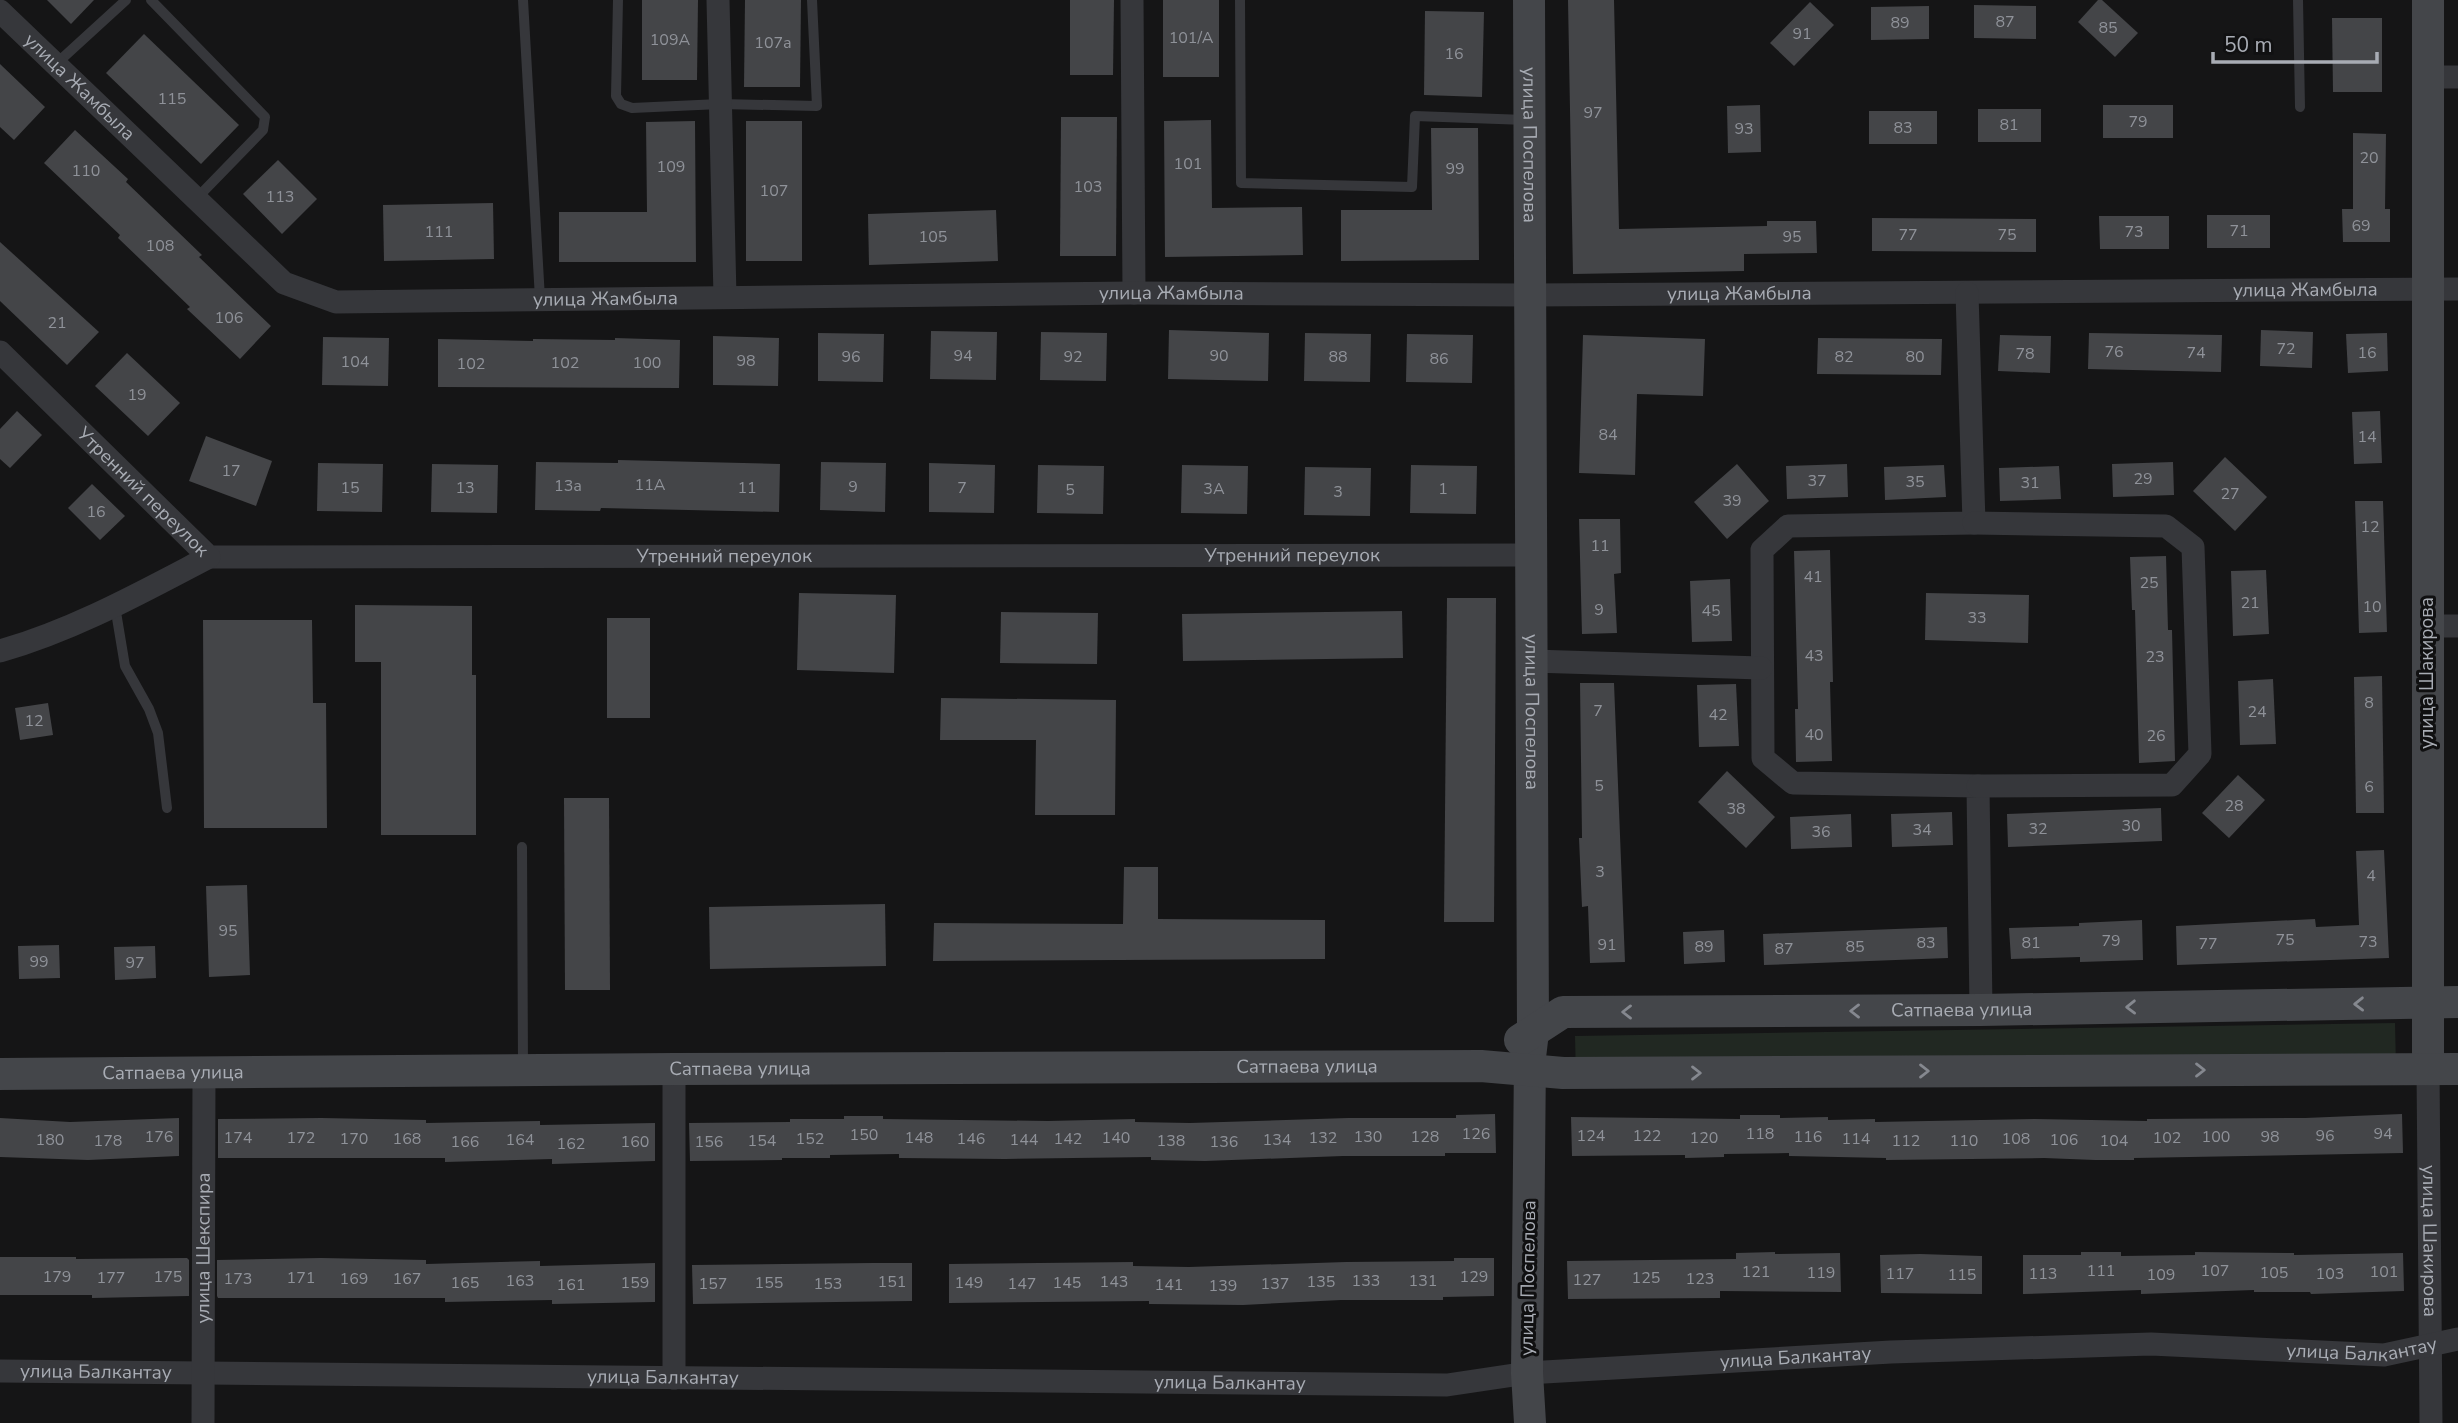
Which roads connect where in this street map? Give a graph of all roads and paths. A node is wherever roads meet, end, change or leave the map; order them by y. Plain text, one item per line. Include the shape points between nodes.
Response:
1 (126, 0) edge
2 (151, 0) edge
3 (523, 0) edge
4 (618, 0) edge
5 (718, 0) edge
6 (812, 0) edge
7 (1132, 0) edge
8 (1240, 0) edge
9 (1529, 0) edge
10 (2298, 0) edge
11 (2428, 0) edge
12 (0, 11) edge
13 (56, 64) junction
14 (2443, 77) edge
15 (720, 104) junction
16 (2300, 107) dead end
17 (1530, 120) junction
18 (196, 199) junction
19 (2426, 289) junction
20 (2458, 289) edge
21 (1135, 293) junction
22 (1967, 293) junction
23 (1529, 296) junction
24 (726, 297) junction
25 (540, 299) junction
26 (0, 352) edge
27 (1973, 523) junction
28 (1532, 555) junction
29 (209, 557) junction
30 (116, 606) junction
31 (2427, 626) junction
32 (2458, 626) edge
33 (0, 651) edge
34 (1532, 661) junction
35 (1761, 668) junction
36 (1978, 786) junction
37 (167, 808) dead end
38 (522, 846) dead end
39 (2427, 1002) junction
40 (2458, 1002) edge
41 (1981, 1010) junction
42 (1533, 1032) junction
43 (1481, 1066) junction
44 (674, 1069) junction
45 (2443, 1069) edge
46 (523, 1070) junction
47 (1530, 1071) junction
48 (204, 1073) junction
49 (0, 1074) edge
50 (2458, 1339) edge
51 (2429, 1346) junction
52 (0, 1371) edge
53 (1527, 1373) junction
54 (202, 1374) junction
55 (674, 1378) junction
56 (203, 1423) edge
57 (1530, 1423) edge
58 (2431, 1423) edge

1 - 13 lane
2 - 18 lane via 265,117 262,130
3 - 25 lane
4 - 15 lane via 616,96 621,104 632,108
5 - 15 street
6 - 15 lane via 817,106
7 - 21 street
8 - 17 lane via 1241,183 1412,187 1415,116
9 - 17 street, улица Поспелова
10 - 16 lane
11 - 14 street, улица Шакирова
12 - 13 street, улица Жамбыла
13 - 18 street, улица Жамбыла
14 - 19 street, улица Шакирова
15 - 24 street
17 - 23 street, улица Поспелова
18 - 25 street, улица Жамбыла via 284,283 336,302
19 - 20 street, улица Жамбыла
19 - 22 street, улица Жамбыла
19 - 31 street, улица Шакирова
21 - 23 street, улица Жамбыла
21 - 24 street, улица Жамбыла
22 - 23 street, улица Жамбыла
22 - 27 street
23 - 28 street, улица Поспелова
24 - 25 street, улица Жамбыла
26 - 29 street, Утренний переулок
27 - 35 street via 1788,526 1762,550
27 - 36 street via 2166,526 2193,547 2200,754 2172,785
28 - 29 street, Утренний переулок
28 - 34 street, улица Поспелова
29 - 30 street
30 - 33 street
30 - 37 lane via 125,666 158,733
31 - 32 street
31 - 39 street, улица Шакирова
34 - 35 street
34 - 42 street, улица Поспелова
35 - 36 street via 1763,758 1793,783
36 - 41 street
38 - 46 lane
39 - 40 street, Сатпаева улица
39 -> 41 street, Сатпаева улица
39 - 45 street, улица Шакирова
41 -> 42 street, Сатпаева улица via 1563,1013
42 - 43 street, Сатпаева улица
42 - 47 street, улица Поспелова
43 - 44 street, Сатпаева улица
43 - 47 street, Сатпаева улица
44 - 46 street, Сатпаева улица
44 - 55 street
47 -> 45 street, Сатпаева улица
45 - 51 street, улица Шакирова
46 - 48 street, Сатпаева улица
47 - 53 street, улица Поспелова
48 - 49 street, Сатпаева улица
48 - 54 street, улица Шекспира
50 - 51 street, улица Балкантау
51 - 53 street, улица Балкантау via 2384,1355 2151,1344 1918,1351
51 - 58 street, улица Шакирова
52 - 54 street, улица Балкантау
53 - 55 street, улица Балкантау via 1447,1385
53 - 57 street, улица Поспелова
54 - 55 street, улица Балкантау
54 - 56 street, улица Шекспира

